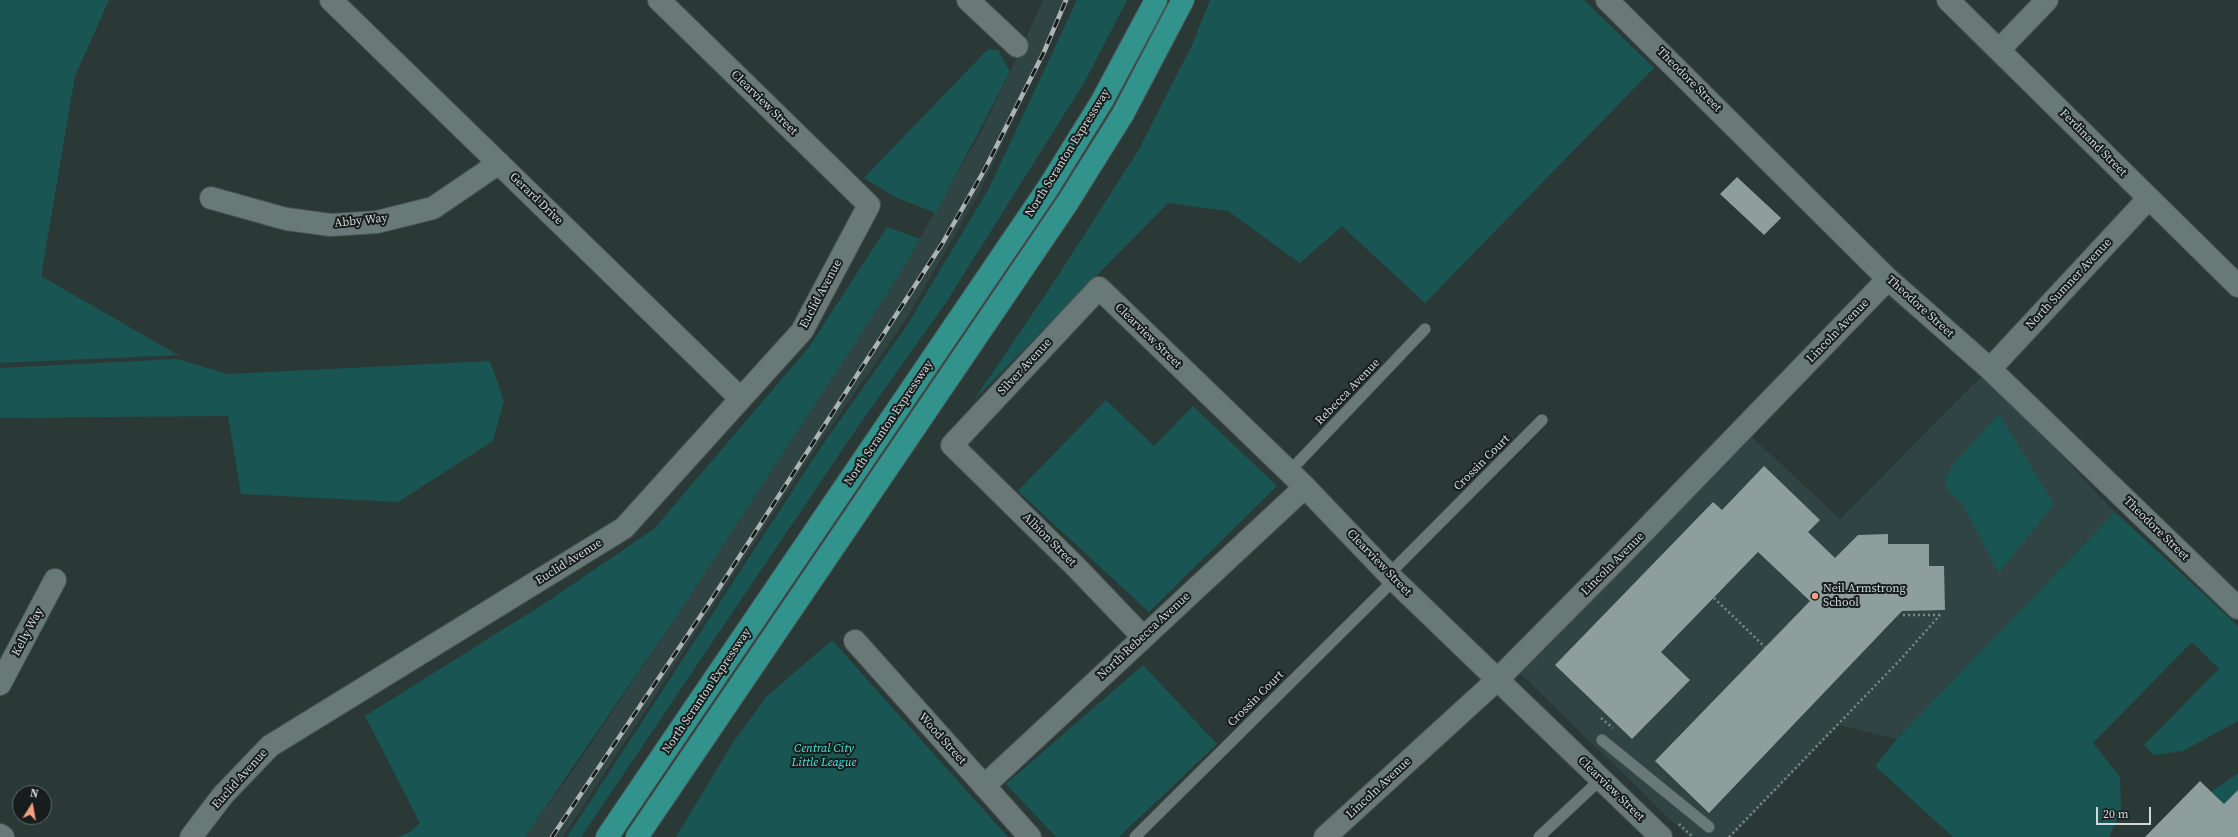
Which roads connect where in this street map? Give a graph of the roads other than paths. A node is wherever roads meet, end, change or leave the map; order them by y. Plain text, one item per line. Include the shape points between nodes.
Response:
1 (331, 0) edge
2 (659, 0) edge
3 (968, 0) edge
4 (1156, 0) edge
5 (1183, 0) edge
6 (1608, 0) edge
7 (1948, 0) edge
8 (2047, 0) edge
9 (1017, 46) dead end
10 (2000, 49) junction
11 (499, 163) junction
12 (211, 198) dead end
13 (2148, 199) junction
14 (869, 205) joint
15 (1888, 279) junction
16 (2238, 286) edge
17 (1099, 288) joint
18 (1425, 329) dead end
19 (1990, 369) junction
20 (740, 398) junction
21 (1542, 420) dead end
22 (952, 445) joint
23 (1289, 472) junction
24 (1305, 487) junction
25 (1392, 577) junction
26 (55, 580) dead end
27 (2238, 608) edge
28 (1143, 637) junction
29 (855, 641) dead end
30 (1497, 680) junction
31 (0, 684) edge
32 (1602, 740) dead end
33 (1600, 779) junction
34 (984, 786) junction
35 (1709, 827) dead end
36 (0, 835) edge
37 (3, 837) edge
38 (191, 837) edge
39 (607, 837) edge
40 (637, 837) edge
41 (1030, 837) edge
42 (1135, 837) edge
43 (1326, 837) edge
44 (1539, 837) edge
45 (1661, 837) edge

1 - 11 street, Gerard Drive
2 - 14 street, Clearview Street
3 - 9 street
4 - 39 highway, North Scranton Expressway via 1102,101 1048,188
5 - 40 highway, North Scranton Expressway via 1123,114 1068,202
6 - 15 street, Theodore Street
7 - 10 street, Ferdinand Street
8 - 10 street
10 - 13 street, Ferdinand Street
11 - 12 street, Abby Way via 433,208 377,222 331,225 286,219
11 - 20 street, Gerard Drive
13 - 16 street, Ferdinand Street
13 - 19 street, North Sumner Avenue
14 - 20 street, Euclid Avenue via 802,330
15 - 19 street, Theodore Street
15 - 30 street, Lincoln Avenue
17 - 22 street, Silver Avenue
17 - 23 street, Clearview Street
18 - 23 lane, Rebecca Avenue
19 - 27 street, Theodore Street
20 - 38 street, Euclid Avenue via 624,528 270,746 223,795
21 - 25 lane, Crossin Court
22 - 28 street, Albion Street via 1076,566
23 - 24 street, Clearview Street
24 - 25 street, Clearview Street
24 - 28 street, North Rebecca Avenue
25 - 30 street, Clearview Street
25 - 42 lane, Crossin Court
26 - 31 street, Kelly Way
28 - 34 street, North Rebecca Avenue
29 - 34 street, Wood Street
30 - 33 street, Clearview Street
30 - 43 street, Lincoln Avenue
32 - 35 lane
33 - 44 lane
33 - 45 street, Clearview Street
34 - 41 street, Wood Street
36 - 37 street

